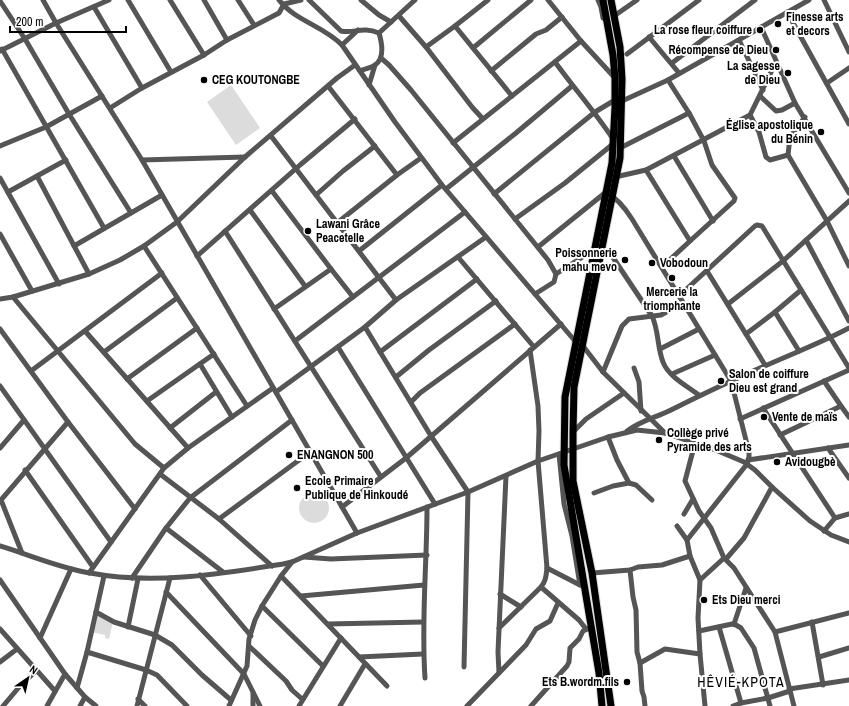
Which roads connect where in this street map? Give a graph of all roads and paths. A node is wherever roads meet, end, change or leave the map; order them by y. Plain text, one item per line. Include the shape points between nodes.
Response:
1 (43, 0) edge
2 (109, 0) edge
3 (128, 0) edge
4 (170, 0) edge
5 (204, 0) edge
6 (238, 0) edge
7 (279, 0) edge
8 (301, 0) edge
9 (309, 0) edge
10 (361, 0) edge
11 (405, 0) edge
12 (415, 0) edge
13 (488, 0) edge
14 (531, 0) edge
15 (548, 0) edge
16 (598, 0) edge
17 (603, 0) edge
18 (611, 0) edge
19 (637, 0) edge
20 (699, 0) edge
21 (755, 0) edge
22 (809, 0) edge
23 (824, 0) edge
24 (0, 1) edge
25 (800, 2) edge
26 (411, 4) junction
27 (94, 6) junction
28 (283, 6) junction
29 (3, 10) edge
30 (787, 12) junction
31 (399, 16) junction
32 (614, 16) junction
33 (562, 17) junction
34 (602, 18) dead end
35 (391, 22) junction
36 (56, 23) junction
37 (254, 25) junction
38 (455, 26) junction
39 (761, 27) junction
40 (358, 30) junction
41 (340, 31) junction
42 (379, 33) junction
43 (650, 37) junction
44 (335, 38) junction
45 (25, 39) junction
46 (227, 40) junction
47 (739, 40) junction
48 (581, 41) junction
49 (342, 45) junction
50 (426, 47) junction
51 (473, 48) junction
52 (1, 50) edge
53 (849, 52) edge
54 (627, 54) dead end
55 (204, 55) junction
56 (381, 58) junction
57 (555, 62) junction
58 (776, 62) junction
59 (672, 64) junction
60 (355, 65) junction
61 (374, 65) junction
62 (849, 68) edge
63 (360, 71) junction
64 (491, 71) junction
65 (172, 72) junction
66 (679, 73) junction
67 (615, 78) junction
68 (668, 80) junction
69 (827, 84) junction
70 (369, 85) junction
71 (328, 86) junction
72 (572, 86) junction
73 (142, 88) junction
74 (763, 90) junction
75 (102, 96) junction
76 (512, 96) junction
77 (760, 96) junction
78 (619, 100) junction
79 (795, 103) junction
80 (110, 108) junction
81 (595, 112) junction
82 (689, 113) junction
83 (69, 114) junction
84 (750, 115) junction
85 (805, 117) junction
86 (355, 119) junction
87 (483, 119) junction
88 (849, 124) edge
89 (46, 127) junction
90 (271, 136) junction
91 (704, 140) junction
92 (613, 141) junction
93 (453, 143) junction
94 (0, 146) edge
95 (375, 146) junction
96 (620, 148) junction
97 (788, 155) junction
98 (674, 156) junction
99 (245, 157) junction
100 (421, 158) junction
101 (66, 160) junction
102 (142, 160) junction
103 (472, 167) junction
104 (295, 169) junction
105 (646, 170) junction
106 (397, 175) junction
107 (37, 176) junction
108 (0, 178) edge
109 (613, 178) junction
110 (444, 187) junction
111 (272, 191) junction
112 (8, 192) junction
113 (849, 193) edge
114 (494, 194) junction
115 (609, 194) junction
116 (316, 195) junction
117 (162, 196) junction
118 (849, 201) edge
119 (250, 210) junction
120 (465, 212) junction
121 (130, 213) junction
122 (515, 219) junction
123 (713, 220) junction
124 (827, 221) junction
125 (177, 222) junction
126 (337, 223) junction
127 (104, 228) junction
128 (225, 231) junction
129 (0, 234) edge
130 (486, 237) junction
131 (806, 240) junction
132 (690, 241) junction
133 (74, 246) junction
134 (144, 246) junction
135 (538, 247) junction
136 (598, 249) junction
137 (359, 251) junction
138 (197, 256) junction
139 (458, 257) junction
140 (783, 261) junction
141 (849, 266) edge
142 (662, 267) junction
143 (330, 269) junction
144 (707, 271) junction
145 (162, 273) junction
146 (89, 274) junction
147 (556, 274) junction
148 (378, 278) junction
149 (477, 279) junction
150 (59, 284) junction
151 (305, 286) junction
152 (801, 290) junction
153 (32, 291) junction
154 (535, 294) junction
155 (680, 296) junction
156 (353, 297) junction
157 (13, 298) junction
158 (177, 298) junction
159 (0, 299) edge
160 (396, 300) junction
161 (496, 301) junction
162 (683, 303) junction
163 (728, 304) junction
164 (274, 309) junction
165 (775, 312) junction
166 (652, 316) junction
167 (849, 321) edge
168 (515, 324) junction
169 (561, 324) junction
170 (365, 327) junction
171 (197, 328) junction
172 (849, 328) edge
173 (0, 329) edge
174 (699, 329) junction
175 (85, 330) junction
176 (746, 334) junction
177 (830, 338) junction
178 (295, 341) junction
179 (575, 341) junction
180 (583, 346) junction
181 (338, 347) junction
182 (532, 348) junction
183 (660, 349) junction
184 (58, 351) junction
185 (798, 351) junction
186 (104, 352) junction
187 (380, 352) junction
188 (214, 354) junction
189 (715, 355) junction
190 (200, 364) junction
191 (765, 365) junction
192 (310, 366) junction
193 (634, 368) dead end
194 (849, 369) edge
195 (31, 370) junction
196 (603, 372) junction
197 (672, 374) junction
198 (396, 376) junction
199 (127, 379) junction
200 (731, 381) junction
201 (824, 381) junction
202 (0, 386) edge
203 (275, 390) junction
204 (216, 392) junction
205 (624, 393) junction
206 (699, 395) junction
207 (147, 401) junction
208 (411, 402) junction
209 (247, 406) junction
210 (841, 406) junction
211 (763, 408) junction
212 (642, 411) junction
213 (232, 417) junction
214 (849, 417) edge
215 (650, 419) junction
216 (740, 419) junction
217 (24, 420) junction
218 (292, 420) junction
219 (68, 422) junction
220 (170, 428) junction
221 (573, 432) junction
222 (626, 432) junction
223 (665, 434) junction
224 (780, 435) junction
225 (431, 436) junction
226 (608, 437) junction
227 (695, 444) junction
228 (849, 445) edge
229 (0, 448) edge
230 (44, 448) junction
231 (188, 448) junction
232 (573, 448) junction
233 (828, 448) junction
234 (310, 452) junction
235 (562, 453) junction
236 (792, 453) junction
237 (406, 458) junction
238 (538, 461) junction
239 (748, 462) junction
240 (164, 468) junction
241 (25, 470) junction
242 (160, 474) junction
243 (506, 476) junction
244 (381, 477) junction
245 (849, 478) edge
246 (629, 483) junction
247 (772, 487) junction
248 (468, 492) junction
249 (594, 493) dead end
250 (190, 498) junction
251 (693, 499) junction
252 (652, 500) dead end
253 (0, 501) edge
254 (435, 504) junction
255 (342, 507) junction
256 (426, 507) junction
257 (134, 509) junction
258 (684, 514) dead end
259 (849, 514) edge
260 (703, 518) junction
261 (836, 518) junction
262 (219, 520) junction
263 (677, 526) dead end
264 (166, 528) junction
265 (824, 531) junction
266 (357, 533) junction
267 (687, 540) junction
268 (111, 542) junction
269 (849, 542) edge
270 (0, 546) edge
271 (22, 553) junction
272 (427, 555) junction
273 (690, 556) junction
274 (303, 557) junction
275 (725, 558) junction
276 (292, 562) junction
277 (272, 566) junction
278 (93, 567) junction
279 (547, 568) junction
280 (71, 569) junction
281 (630, 570) junction
282 (223, 572) junction
283 (89, 573) junction
284 (592, 573) junction
285 (200, 575) junction
286 (104, 576) junction
287 (281, 576) junction
288 (170, 578) junction
289 (135, 579) junction
290 (0, 580) edge
291 (700, 580) junction
292 (424, 585) junction
293 (541, 587) junction
294 (746, 588) junction
295 (166, 592) junction
296 (500, 594) junction
297 (301, 596) junction
298 (558, 603) junction
299 (262, 606) junction
300 (521, 607) junction
301 (96, 612) junction
302 (849, 613) edge
303 (423, 622) junction
304 (812, 622) junction
305 (328, 624) junction
306 (734, 624) junction
307 (128, 627) junction
308 (719, 627) junction
309 (499, 628) junction
310 (589, 628) junction
311 (0, 629) edge
312 (699, 631) junction
313 (775, 632) junction
314 (155, 636) junction
315 (250, 636) junction
316 (40, 638) junction
317 (341, 638) junction
318 (250, 647) junction
319 (849, 648) edge
320 (17, 649) junction
321 (87, 652) junction
322 (424, 654) junction
323 (700, 654) junction
324 (360, 657) junction
325 (819, 657) junction
326 (0, 662) edge
327 (640, 663) junction
328 (366, 664) junction
329 (323, 666) junction
330 (464, 667) dead end
331 (146, 670) junction
332 (36, 671) junction
333 (499, 673) junction
334 (65, 674) junction
335 (244, 674) junction
336 (425, 678) dead end
337 (849, 680) edge
338 (824, 684) junction
339 (387, 686) dead end
340 (77, 688) junction
341 (789, 690) junction
342 (54, 691) junction
343 (253, 691) junction
344 (85, 697) junction
345 (768, 698) junction
346 (138, 699) junction
347 (302, 699) junction
348 (231, 700) junction
349 (741, 703) junction
350 (2, 705) edge
351 (47, 706) edge
352 (80, 706) edge
353 (96, 706) edge
354 (137, 706) edge
355 (145, 706) edge
356 (187, 706) edge
357 (228, 706) edge
358 (253, 706) edge
359 (260, 706) edge
360 (299, 706) edge
361 (340, 706) edge
362 (468, 706) edge
363 (531, 706) edge
364 (602, 706) edge
365 (611, 706) edge
366 (645, 706) edge
367 (705, 706) edge
368 (733, 706) edge
369 (770, 706) edge
370 (794, 706) edge

1 - 36 street
2 - 27 street
3 - 65 street
4 - 55 street
5 - 46 street
6 - 37 street
7 - 28 street
8 - 28 street
9 - 41 street
10 - 35 street
11 - 26 street
12 - 26 street
13 - 38 street
14 - 51 street
15 - 33 street
16 - 34 street
17 - 67 main road
18 - 32 main road
19 - 32 street
20 - 43 street
21 - 59 street
22 - 25 street
23 - 53 street
24 - 29 street
25 - 30 street
26 - 31 street
27 - 36 street
27 - 73 street
28 - 37 street via 279,13
28 - 44 street
29 - 45 street
30 - 39 street
30 - 69 street
31 - 35 street
31 - 50 street
32 - 78 main road via 620,47 622,79
33 - 48 street
33 - 64 street via 546,30 536,34
35 - 42 street
36 - 45 street
36 - 75 street
37 - 46 street
38 - 50 street
38 - 51 street
39 - 47 street
39 - 58 street
40 - 41 street
40 - 42 street via 368,29
40 - 49 street
41 - 44 street
42 - 56 street via 382,42
43 - 54 street
43 - 59 street
44 - 49 street
45 - 52 street
45 - 83 street
46 - 55 street
47 - 66 street
47 - 74 street
48 - 57 street
48 - 67 street
49 - 60 street
50 - 87 street
51 - 64 street
52 - 89 street
55 - 65 street
56 - 61 street
56 - 93 street via 411,90
57 - 72 street
57 - 76 street
58 - 74 street
58 - 79 street
59 - 66 street
60 - 63 street
60 - 71 street
61 - 63 street
61 - 70 street
62 - 69 street
63 - 70 street
64 - 76 street
65 - 73 street
66 - 68 street
67 - 78 main road
68 - 78 street
68 - 82 street
69 - 88 street
70 - 100 street
71 - 86 street
71 - 90 street
72 - 81 street
72 - 103 street
73 - 80 street
74 - 77 street
75 - 80 street
75 - 83 street
76 - 87 street
77 - 79 street via 776,111
77 - 84 street
78 - 81 street
78 - 92 main road
78 - 96 main road
79 - 85 street
80 - 102 street
81 - 92 street
81 - 114 street
82 - 91 street
82 - 96 street
83 - 89 street
83 - 121 street
84 - 91 street
84 - 97 street via 759,132 766,157 770,160
85 - 97 street via 790,136
85 - 113 street
86 - 95 street
86 - 104 street
87 - 93 street
89 - 94 street
89 - 101 street
90 - 99 street
90 - 104 street
91 - 98 street
91 - 123 street via 712,165 735,198
92 - 109 main road
92 - 122 street via 565,183
93 - 103 street
95 - 106 street
95 - 116 street
96 - 109 main road via 620,158
97 - 124 street
98 - 105 street
98 - 123 street
99 - 102 street
99 - 125 street
100 - 106 street
100 - 110 street
101 - 107 street
101 - 127 street
102 - 117 street
103 - 110 street
103 - 114 street
104 - 111 street
104 - 116 street
105 - 109 street
105 - 132 street
106 - 126 street
107 - 112 street
107 - 133 street
108 - 112 street
109 - 115 main road
110 - 120 street
110 - 137 street
111 - 119 street
111 - 143 street
112 - 150 street
114 - 122 street
115 - 135 street
115 - 136 main road
115 - 142 street via 626,210
116 - 126 street
117 - 121 street
117 - 125 street
118 - 124 street
119 - 128 street
119 - 151 street
120 - 130 street
120 - 148 street
121 - 127 street
122 - 135 street
123 - 132 street
124 - 131 street
124 - 141 street
125 - 134 street
125 - 138 street
126 - 137 street
127 - 133 street
128 - 138 street
128 - 164 street
129 - 153 street
130 - 139 street
130 - 154 street
131 - 140 street
131 - 167 street
132 - 142 street
133 - 146 street
134 - 145 street
134 - 146 street
135 - 147 street
136 - 147 street
136 - 166 street via 612,256
136 - 179 main road
136 - 180 main road
137 - 148 street
138 - 203 street
139 - 149 street
139 - 160 street
140 - 144 street via 764,228 757,225
140 - 152 street
140 - 163 street
142 - 155 street
143 - 151 street
143 - 156 street
144 - 155 street
144 - 163 street
145 - 158 street
145 - 175 street
146 - 150 street
147 - 154 street via 554,282
148 - 156 street
148 - 160 street
149 - 161 street
149 - 187 street
150 - 153 street
151 - 164 street
152 - 165 street
152 - 177 street
153 - 157 street
154 - 169 street
155 - 162 street
156 - 178 street
157 - 159 street
157 - 184 street
158 - 171 street
158 - 186 street
160 - 170 street
161 - 168 street
161 - 198 street
162 - 166 street via 661,315
162 - 174 street
163 - 176 street
164 - 178 street
165 - 176 street
165 - 185 street
166 - 183 street via 656,324
166 - 196 street via 626,321
168 - 182 street
168 - 208 street
169 - 179 street
169 - 182 street
170 - 181 street
170 - 187 street
171 - 188 street
171 - 199 street
172 - 177 street
173 - 195 street
174 - 183 street
174 - 189 street
175 - 184 street
175 - 186 street
176 - 191 street
177 - 185 street
177 - 194 street
178 - 192 street
179 - 235 main road via 565,397
180 - 196 street
180 - 221 main road via 574,387
181 - 192 street
181 - 237 street
182 - 225 street
182 - 238 street via 538,406
183 - 197 street via 665,366
184 - 195 street
184 - 240 street via 135,444
185 - 191 street
186 - 199 street
187 - 198 street
188 - 190 street
188 - 209 street
189 - 197 street
189 - 200 street
190 - 204 street
190 - 207 street
191 - 200 street
192 - 203 street
192 - 244 street
193 - 212 street via 639,382
194 - 201 street
195 - 219 street
196 - 205 street
197 - 206 street
198 - 208 street
199 - 207 street
200 - 206 street
200 - 216 street
201 - 210 street
201 - 211 street
202 - 217 street
203 - 209 street
203 - 218 street
204 - 213 street
204 - 220 street
205 - 212 street
205 - 221 street via 586,419
206 - 215 street
207 - 220 street
208 - 225 street
209 - 213 street
210 - 214 street
210 - 224 street
211 - 216 street
211 - 224 street
212 - 215 street
213 - 231 street
215 - 222 street
215 - 223 street
216 - 239 street via 749,452
217 - 229 street
217 - 230 street
218 - 234 street
218 - 250 street
219 - 230 street
219 - 257 street
220 - 231 street
221 - 232 main road
222 - 223 street via 642,430
222 - 226 street
223 - 227 street
224 - 236 street
225 - 237 street
225 - 248 street
226 - 232 street
226 - 246 street
227 - 239 street
227 - 251 street via 685,479
228 - 233 street
230 - 241 street
230 - 268 street
231 - 240 street
232 - 235 street
232 - 284 main road via 573,481
233 - 236 street
233 - 245 street
234 - 255 street
234 - 262 street
235 - 238 street
235 - 279 street via 564,504 580,585
235 - 310 main road
236 - 239 street
236 - 261 street
237 - 244 street
237 - 254 street
238 - 243 street
238 - 279 street
239 - 247 street
239 - 260 street
240 - 242 street
241 - 253 street
241 - 278 street
242 - 250 street
242 - 257 street
243 - 248 street
243 - 296 street
244 - 255 street
246 - 249 street
246 - 252 street via 636,485
247 - 265 street
247 - 275 street via 744,538
248 - 254 street
248 - 330 street
250 - 262 street
250 - 264 street
251 - 258 street
251 - 260 street
253 - 271 street
254 - 256 street
255 - 266 street
256 - 266 street
256 - 272 street
257 - 268 street
259 - 261 street
260 - 267 street
260 - 275 street via 711,528
261 - 265 street
262 - 277 street
263 - 267 street
264 - 282 street
264 - 289 street
265 - 269 street
266 - 274 street
267 - 273 street
268 - 278 street
270 - 271 street
271 - 280 street
272 - 274 street via 331,559
272 - 292 street
273 - 281 street via 662,565
273 - 291 street
274 - 276 street
275 - 291 street
275 - 294 street
276 - 277 street
276 - 287 street
277 - 282 street
278 - 283 street
279 - 293 street via 545,581
280 - 283 street
280 - 316 street
281 - 284 street
281 - 327 street via 636,610 636,649
282 - 285 street
283 - 286 street
284 - 365 main road
285 - 288 street
285 - 315 street
286 - 289 street
286 - 301 street
287 - 297 street
287 - 299 street
288 - 289 street
288 - 295 street
289 - 307 street
290 - 316 street
291 - 312 street
292 - 297 street
292 - 303 street
293 - 298 street
293 - 300 street
294 - 306 street
294 - 313 street
295 - 314 street
295 - 335 street
296 - 300 street
296 - 309 street
297 - 305 street
298 - 310 street
298 - 333 street via 550,621 536,629 526,645
299 - 315 street
299 - 329 street
300 - 309 street
301 - 307 street
301 - 321 street
302 - 304 street
303 - 305 street
303 - 322 street
304 - 313 street
304 - 325 street
305 - 317 street
306 - 308 street
306 - 345 street via 741,628 754,648
307 - 314 street
308 - 312 street
308 - 349 street
309 - 333 street
310 - 363 street via 583,631 570,648 567,666
310 - 364 main road via 600,673
311 - 320 street
312 - 323 street
313 - 341 street
314 - 331 street
314 - 348 street via 174,646
315 - 318 street
316 - 334 street
317 - 324 street
317 - 329 street
318 - 335 street
318 - 347 street
319 - 325 street
320 - 326 street
320 - 332 street
321 - 331 street
321 - 340 street
322 - 324 street
322 - 336 street
323 - 327 street via 665,649
323 - 367 street
324 - 328 street
325 - 338 street
327 - 366 street
328 - 339 street
328 - 361 street
329 - 347 street
331 - 346 street
331 - 356 street via 162,680
332 - 342 street
332 - 350 street
333 - 362 street
334 - 340 street
334 - 342 street
335 - 343 street
335 - 348 street
337 - 338 street
338 - 341 street
340 - 344 street
341 - 345 street
341 - 370 street
342 - 351 street
343 - 358 street
343 - 359 street
344 - 352 street
344 - 353 street
345 - 349 street
345 - 369 street
346 - 354 street
346 - 355 street
347 - 360 street
348 - 357 street
349 - 368 street

